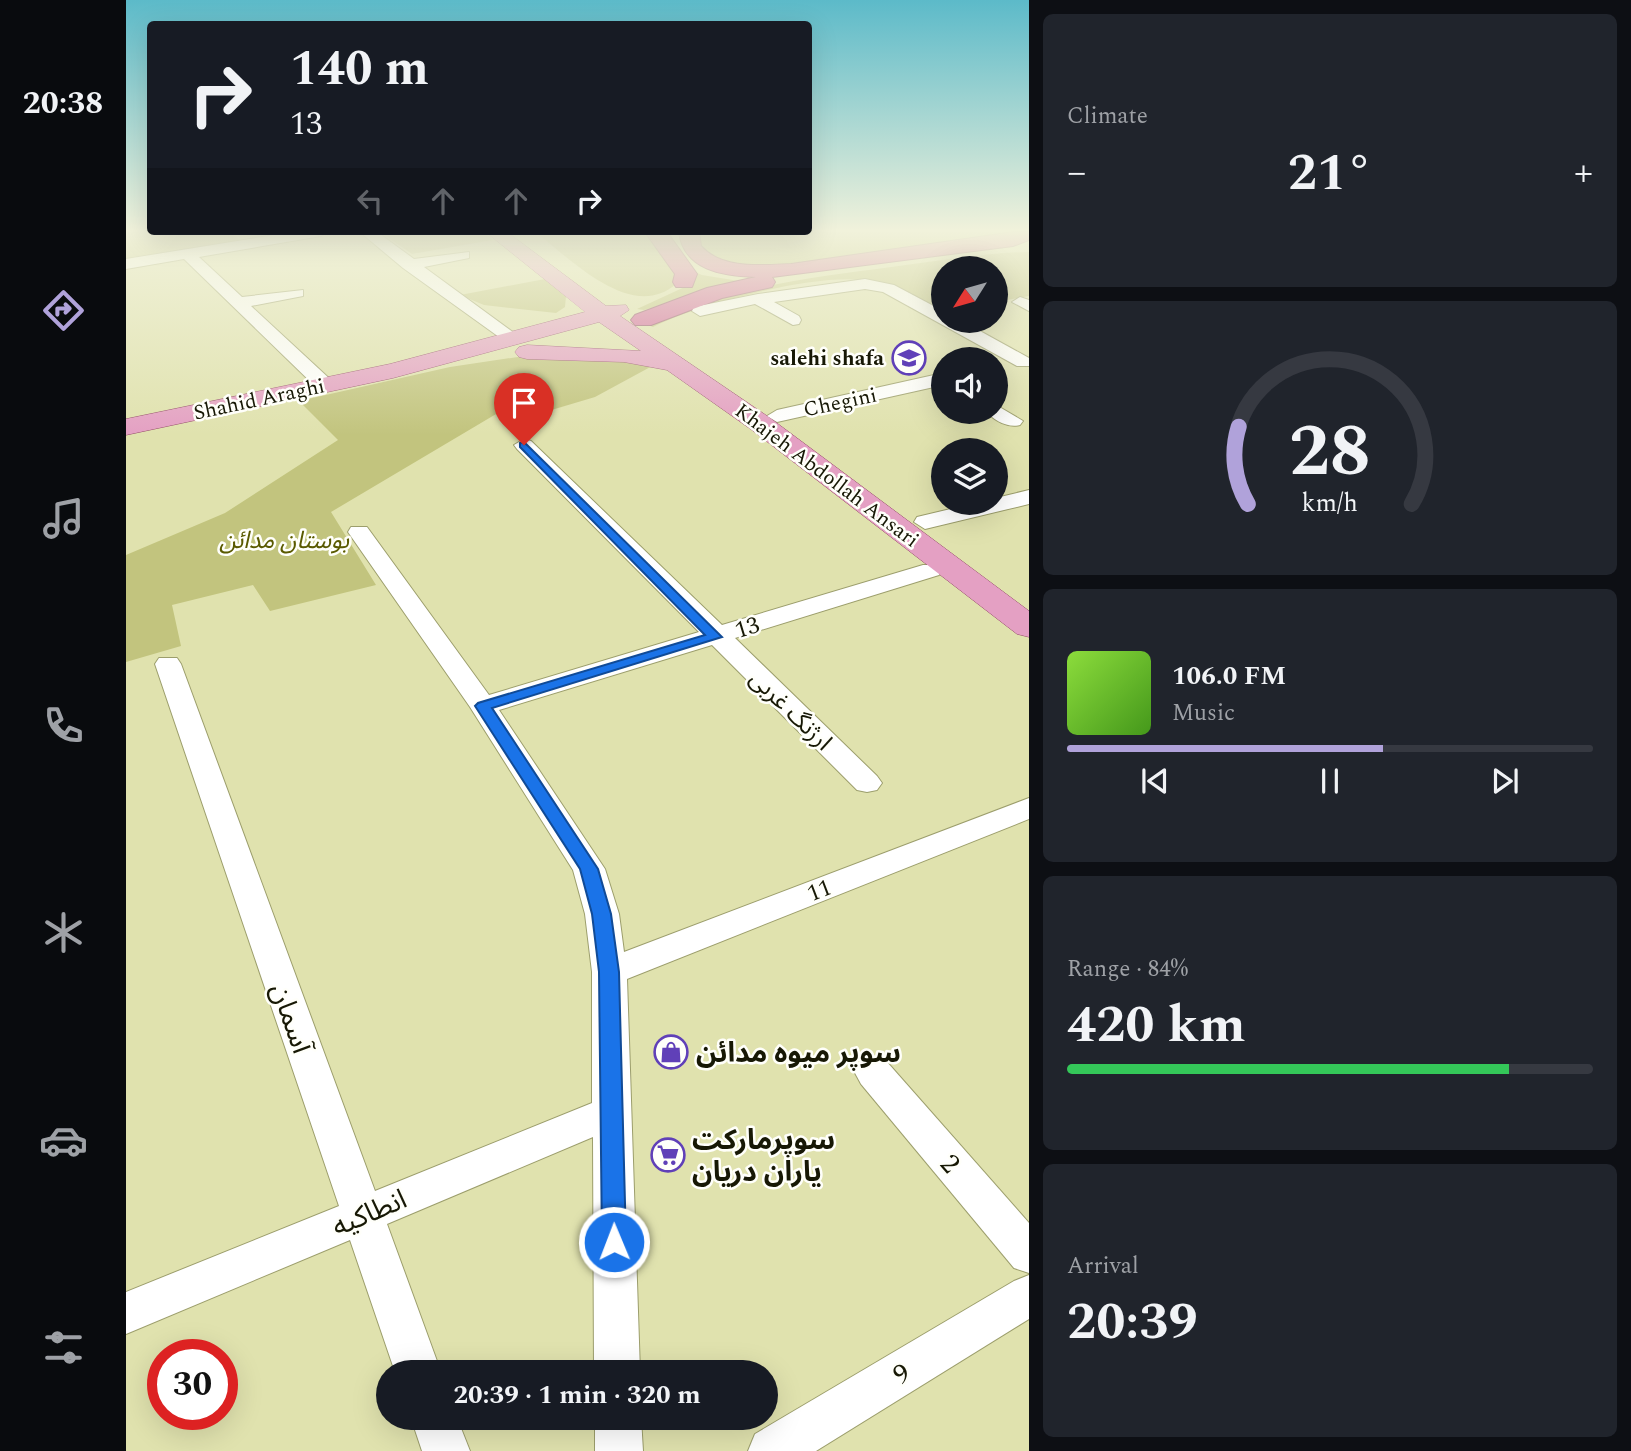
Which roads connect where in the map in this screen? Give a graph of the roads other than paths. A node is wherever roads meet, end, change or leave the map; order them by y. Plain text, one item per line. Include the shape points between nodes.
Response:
1 (235, 300) edge
2 (459, 300) edge
3 (569, 300) edge
4 (591, 300) edge
5 (603, 300) edge
6 (655, 300) edge
7 (690, 300) edge
8 (734, 300) edge
9 (773, 300) edge
10 (910, 300) edge
11 (699, 311) dead end
12 (931, 311) edge
13 (624, 317) junction
14 (793, 320) dead end
15 (971, 333) edge
16 (521, 342) junction
17 (1026, 362) edge
18 (1008, 366) edge
19 (683, 369) junction
20 (931, 382) edge
21 (326, 385) junction
22 (777, 416) junction
23 (127, 425) edge
24 (524, 445) dead end
25 (1029, 497) edge
26 (925, 522) junction
27 (359, 532) dead end
28 (931, 570) dead end
29 (1029, 597) edge
30 (1029, 627) edge
31 (715, 637) junction
32 (168, 664) dead end
33 (483, 706) junction
34 (867, 783) dead end
35 (1029, 808) edge
36 (609, 972) junction
37 (874, 1073) dead end
38 (612, 1112) junction
39 (361, 1216) junction
40 (1029, 1254) edge
41 (1029, 1295) edge
42 (126, 1313) edge
43 (414, 1360) edge
44 (617, 1360) edge
45 (438, 1430) edge
46 (618, 1430) edge
47 (446, 1451) edge
48 (619, 1451) edge
49 (772, 1451) edge

1 - 21 street
2 - 16 street
3 - 16 main road via 566,312
4 - 13 main road, Khajeh Abdollah Ansari
5 - 13 main road, Khajeh Abdollah Ansari
6 - 13 highway
7 - 13 highway
8 - 11 street
9 - 14 street
10 - 12 street
13 - 16 main road, Shahid Araghi
13 - 19 main road, Khajeh Abdollah Ansari
13 - 22 main road, Khajeh Abdollah Ansari
15 - 17 street
16 - 19 main road via 648,358
16 - 21 main road, Shahid Araghi
17 - 18 street
19 - 30 main road, Khajeh Abdollah Ansari
20 - 22 street, Chegini
21 - 23 main road, Shahid Araghi
22 - 26 main road, Khajeh Abdollah Ansari
24 - 31 street, ارژنگ غربی
25 - 26 street
26 - 29 main road, Khajeh Abdollah Ansari
27 - 33 street
28 - 31 street, 13
31 - 33 street, 13
31 - 34 street, ارژنگ غربی
32 - 39 street, آسمان
33 - 36 street via 589,869
35 - 36 street, 11
36 - 38 street
37 - 40 street, 2
38 - 39 street, انطاکیه
38 - 44 street
39 - 42 street, انطاکیه
39 - 43 street, آسمان
41 - 49 street, 9
45 - 47 street
46 - 48 street

